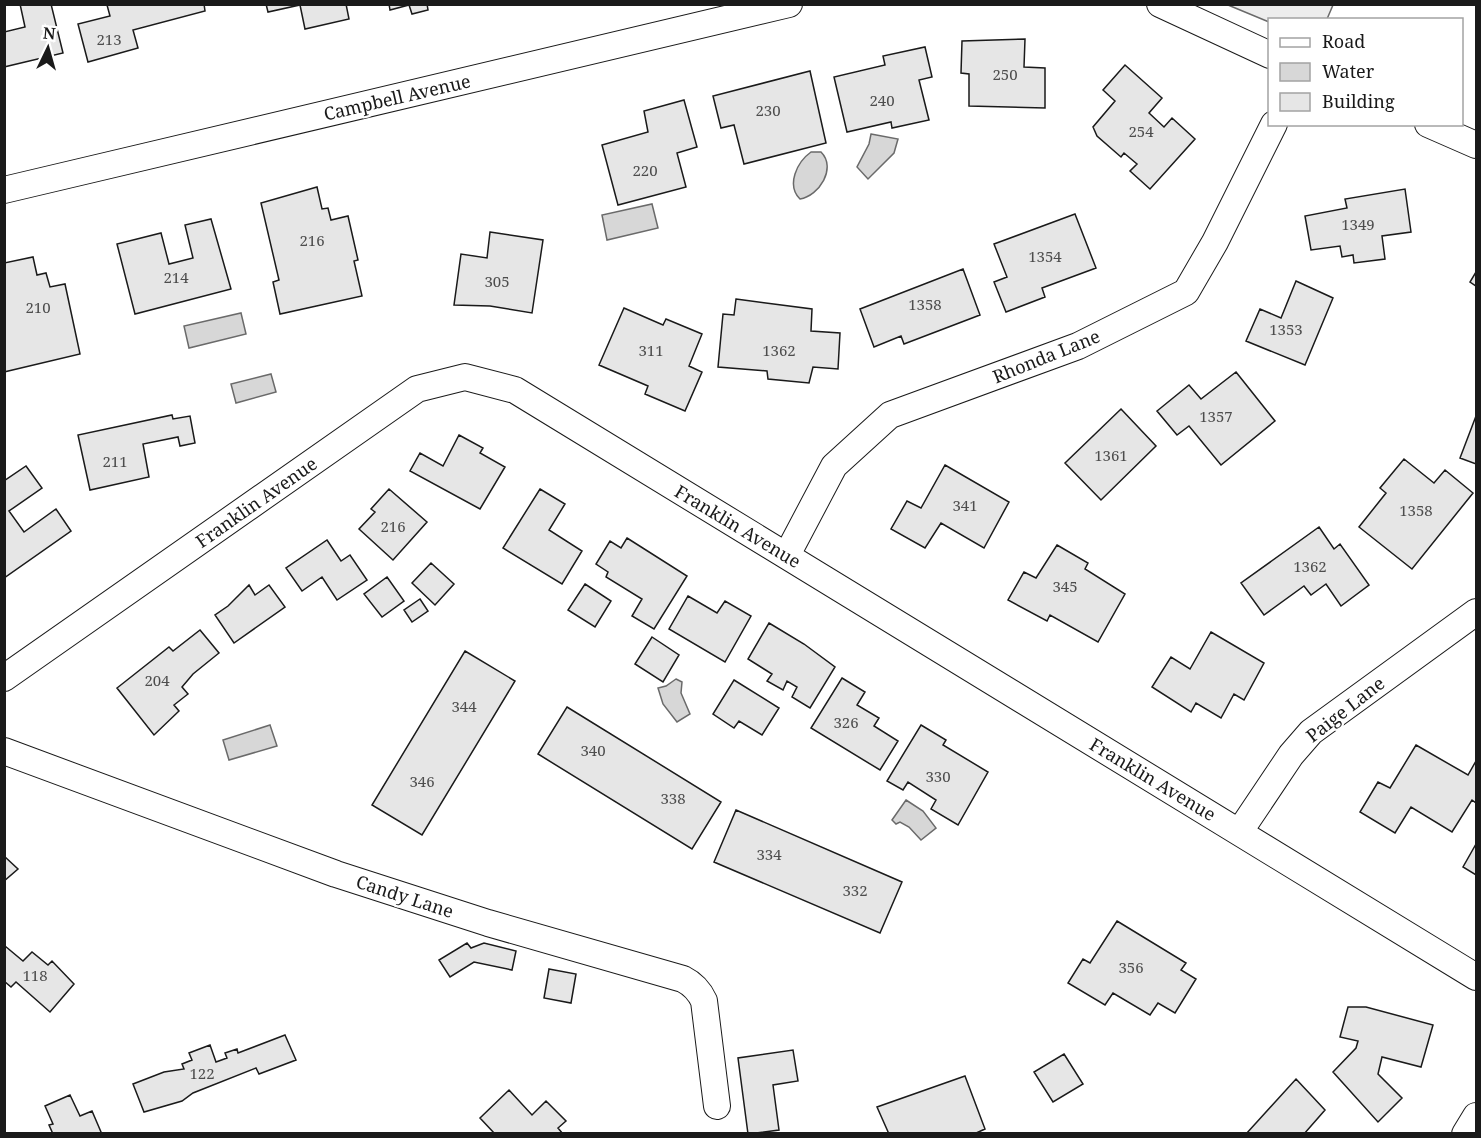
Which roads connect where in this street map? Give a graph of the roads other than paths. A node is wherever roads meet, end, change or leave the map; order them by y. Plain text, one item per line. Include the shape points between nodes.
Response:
1 (789, 4) edge
2 (1160, 4) edge
3 (1268, 55) edge
4 (1273, 126) edge
5 (1433, 126) edge
6 (1476, 145) edge
7 (4, 190) edge
8 (787, 555) junction
9 (1476, 612) edge
10 (4, 678) edge
11 (4, 751) edge
12 (1240, 831) junction
13 (1476, 977) edge
14 (717, 1106) dead end
15 (1476, 1116) edge
16 (1465, 1134) edge

1 - 7 street, Campbell Avenue
2 - 3 street
4 - 8 street, Rhonda Lane via 1186,292 1078,346 890,416 834,466
5 - 6 street
8 - 10 street, Franklin Avenue via 515,390 465,377 417,389
8 - 12 street, Franklin Avenue
9 - 12 street, Paige Lane via 1311,732 1291,754
11 - 14 street, Candy Lane via 336,874 488,923 683,978 704,1001
12 - 13 street, Franklin Avenue
15 - 16 street

